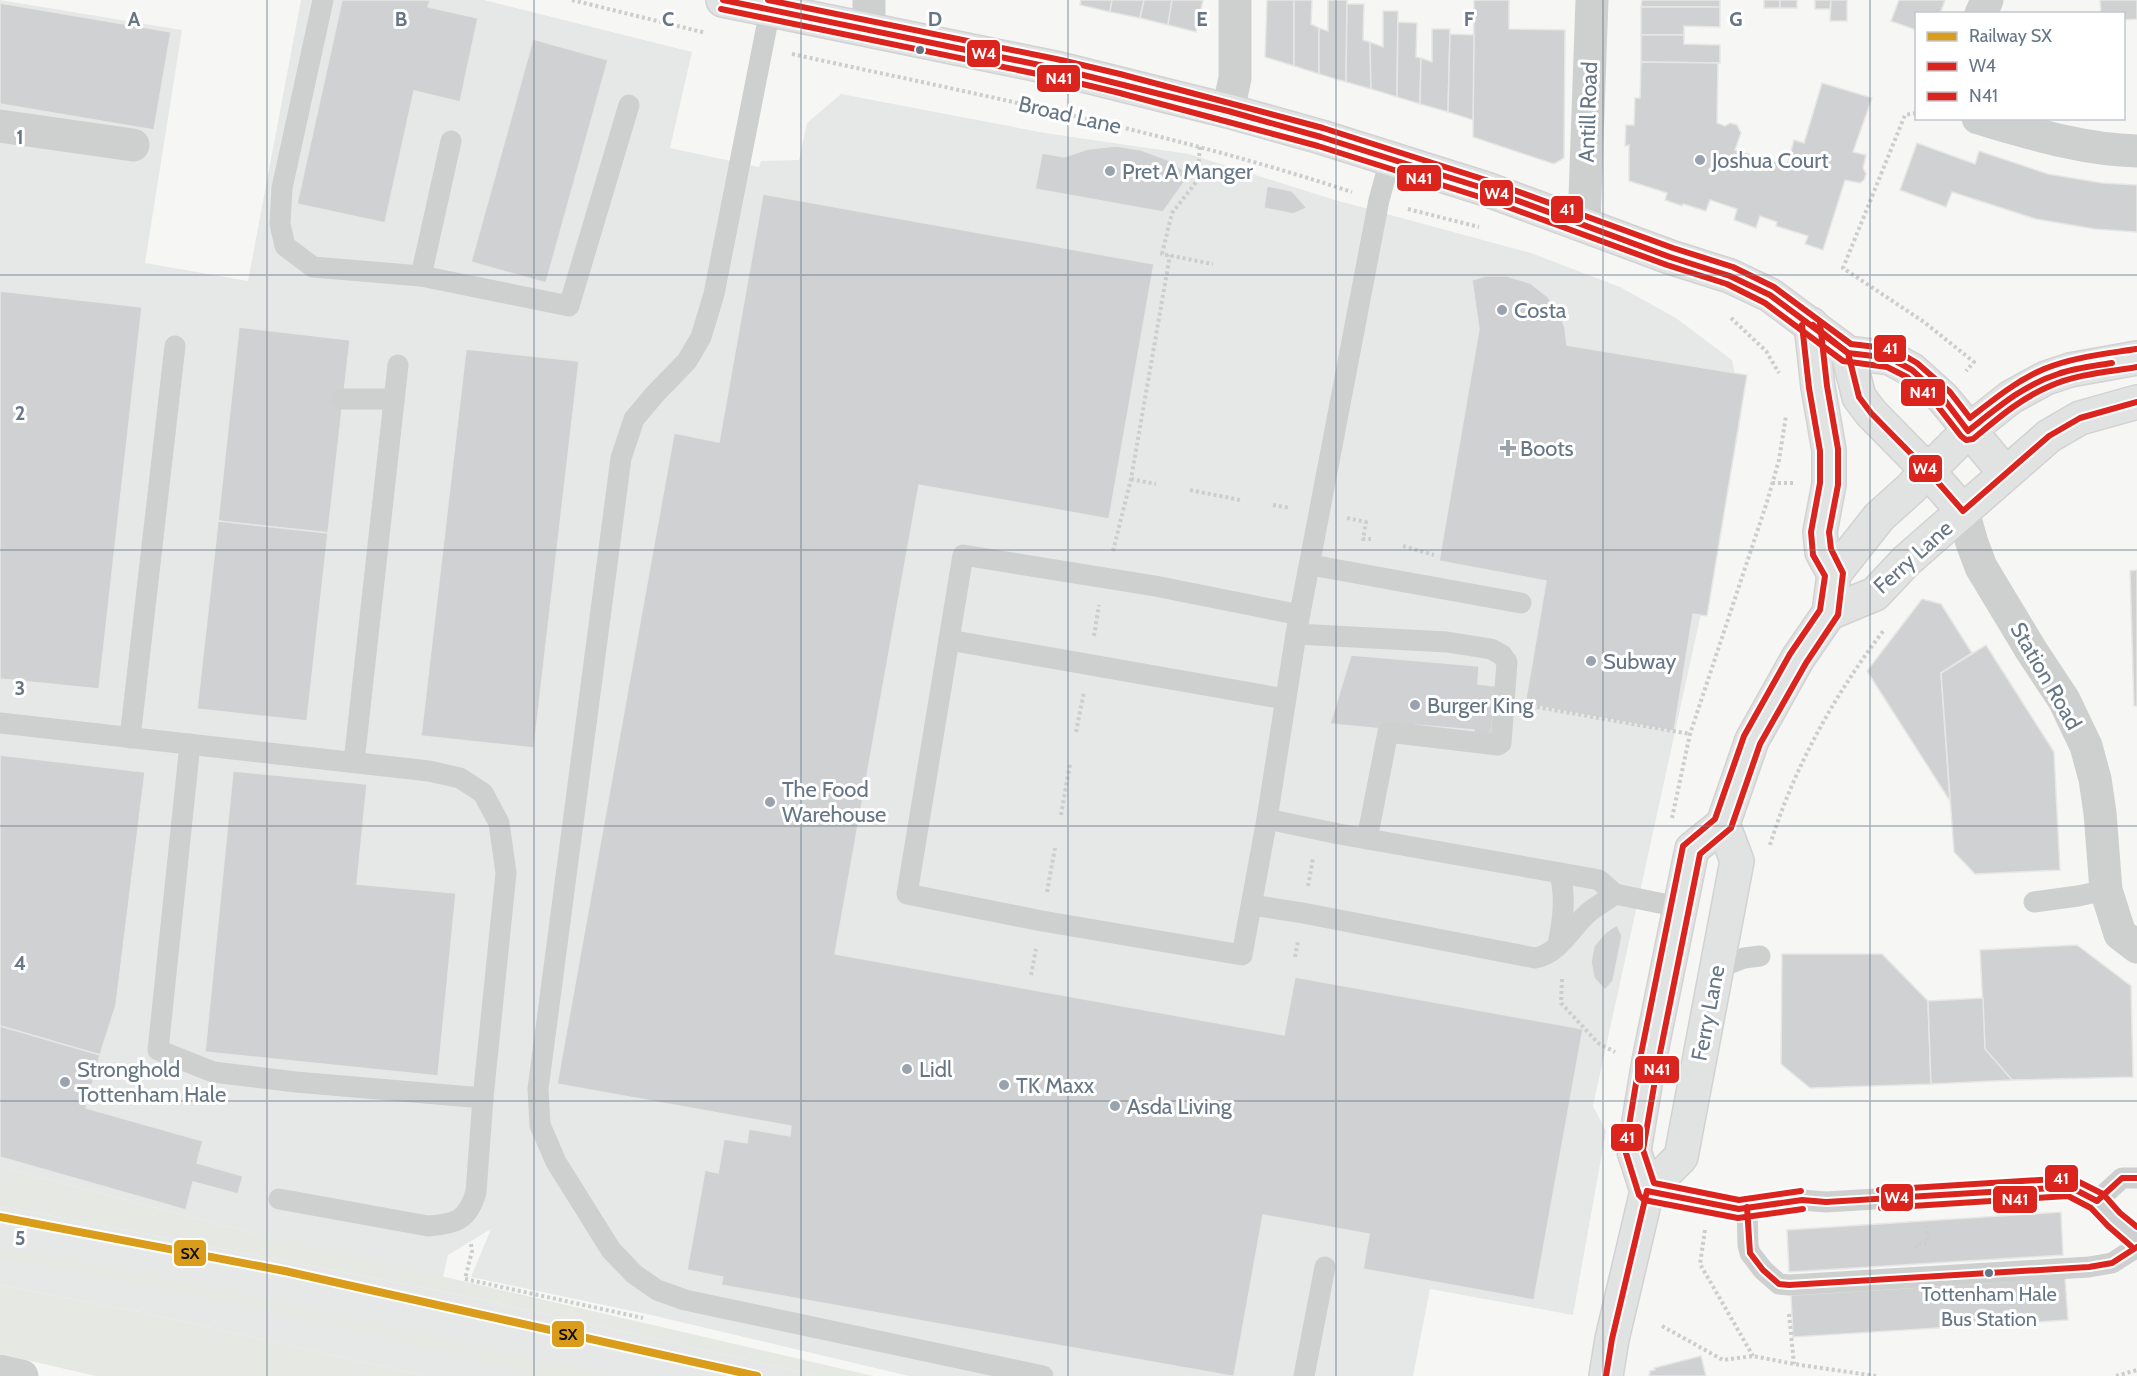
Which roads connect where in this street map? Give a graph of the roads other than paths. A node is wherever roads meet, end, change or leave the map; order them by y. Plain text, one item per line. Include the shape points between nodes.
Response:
1 (323, 0) edge
2 (723, 0) edge
3 (1235, 0) edge
4 (1592, 0) edge
5 (770, 10) junction
6 (869, 15) edge
7 (628, 105) dead end
8 (1228, 111) junction
9 (1985, 120) edge
10 (0, 126) edge
11 (451, 141) dead end
12 (133, 145) dead end
13 (2137, 151) edge
14 (1390, 160) junction
15 (1584, 224) junction
16 (421, 276) junction
17 (1811, 324) junction
18 (175, 346) dead end
19 (1848, 353) junction
20 (2137, 358) edge
21 (398, 365) dead end
22 (342, 399) dead end
23 (394, 399) junction
24 (2137, 402) edge
25 (1968, 431) junction
26 (1928, 471) junction
27 (2005, 473) junction
28 (1963, 511) junction
29 (1311, 566) junction
30 (1834, 574) junction
31 (1521, 603) dead end
32 (1828, 613) junction
33 (1298, 625) junction
34 (949, 640) junction
35 (1286, 699) junction
36 (0, 723) edge
37 (130, 738) junction
38 (190, 744) junction
39 (354, 762) junction
40 (1268, 819) junction
41 (1723, 824) junction
42 (1367, 839) junction
43 (1560, 873) junction
44 (2106, 890) junction
45 (1615, 894) junction
46 (2034, 902) dead end
47 (1252, 905) junction
48 (1679, 907) junction
49 (1560, 944) junction
50 (2137, 947) edge
51 (1760, 956) dead end
52 (1716, 969) junction
53 (483, 1098) junction
54 (2137, 1178) edge
55 (1647, 1191) junction
56 (279, 1199) dead end
57 (2097, 1201) junction
58 (1747, 1207) junction
59 (2137, 1239) edge
60 (2137, 1247) edge
61 (1326, 1267) dead end
62 (0, 1371) edge
63 (22, 1376) edge
64 (1043, 1376) edge
65 (1304, 1376) edge
66 (1606, 1376) edge

1 - 16 lane via 282,188 280,224 285,246 313,267
2 - 5 main road, Broad Lane
3 - 8 street via 1234,78
4 - 15 street, Antill Road
5 - 6 main road, Broad Lane
5 - 64 lane via 714,294 701,337 687,361 634,419 621,458 538,1089 540,1125 556,1162 611,1250 634,1274 657,1290 686,1300
6 - 8 main road, Broad Lane via 1059,69
7 - 16 lane via 569,306
8 - 14 main road, Broad Lane
9 - 13 street via 2047,138 2112,151
10 - 12 street
11 - 16 lane
14 - 15 main road, Broad Lane
14 - 29 lane via 1379,200
15 - 17 main road, Broad Lane via 1730,276 1770,295
17 - 19 main road, Broad Lane
17 - 30 main road via 1829,450 1829,484 1820,532 1822,552
18 - 37 lane
19 - 25 main road via 1890,358 1912,370 1943,398
19 - 26 main road via 1859,398
20 - 25 main road, Ferry Lane via 2046,378 2011,397
21 - 23 lane
22 - 23 lane
23 - 39 lane
24 - 27 main road, Ferry Lane via 2080,418 2049,436
25 - 26 main road, Ferry Lane
25 - 27 main road
26 - 28 main road
26 - 30 main road, Ferry Lane via 1879,517
27 - 28 main road, Ferry Lane
28 - 32 main road, Ferry Lane via 1875,594
28 - 44 street, Station Road via 1981,567 2064,700 2086,746 2100,813
29 - 31 lane
29 - 33 lane
30 - 32 main road, Ferry Lane
32 - 41 main road, Ferry Lane via 1752,740
33 - 34 lane via 1155,586 963,555
33 - 35 lane
33 - 42 lane via 1491,649 1507,662 1498,745 1388,732
34 - 35 lane
34 - 47 lane via 907,894 1242,955
35 - 40 lane
36 - 37 lane
37 - 38 lane
38 - 39 lane
38 - 53 lane via 158,1050 213,1072
39 - 53 lane via 460,778 483,793 499,824 506,873
40 - 42 lane
40 - 47 lane
41 - 48 main road via 1692,849
41 - 52 main road, Ferry Lane via 1737,861
42 - 43 lane
43 - 45 lane via 1599,880
43 - 49 lane via 1565,912
44 - 46 lane
44 - 50 street, Station Road via 2120,934
45 - 48 lane
45 - 49 lane via 1588,913
47 - 49 lane via 1535,958 1546,956
48 - 55 main road via 1634,1151
51 - 52 lane via 1744,957
52 - 55 main road, Ferry Lane via 1682,1156
53 - 56 lane via 476,1192 463,1218 447,1225 429,1226
54 - 57 lane via 2122,1178
55 - 58 lane via 1739,1209
55 - 66 main road
57 - 58 lane via 2070,1187 1826,1202 1802,1200
57 - 59 lane
58 - 60 lane via 1750,1253 1779,1284 2089,1267 2112,1263
61 - 65 lane
62 - 63 street

